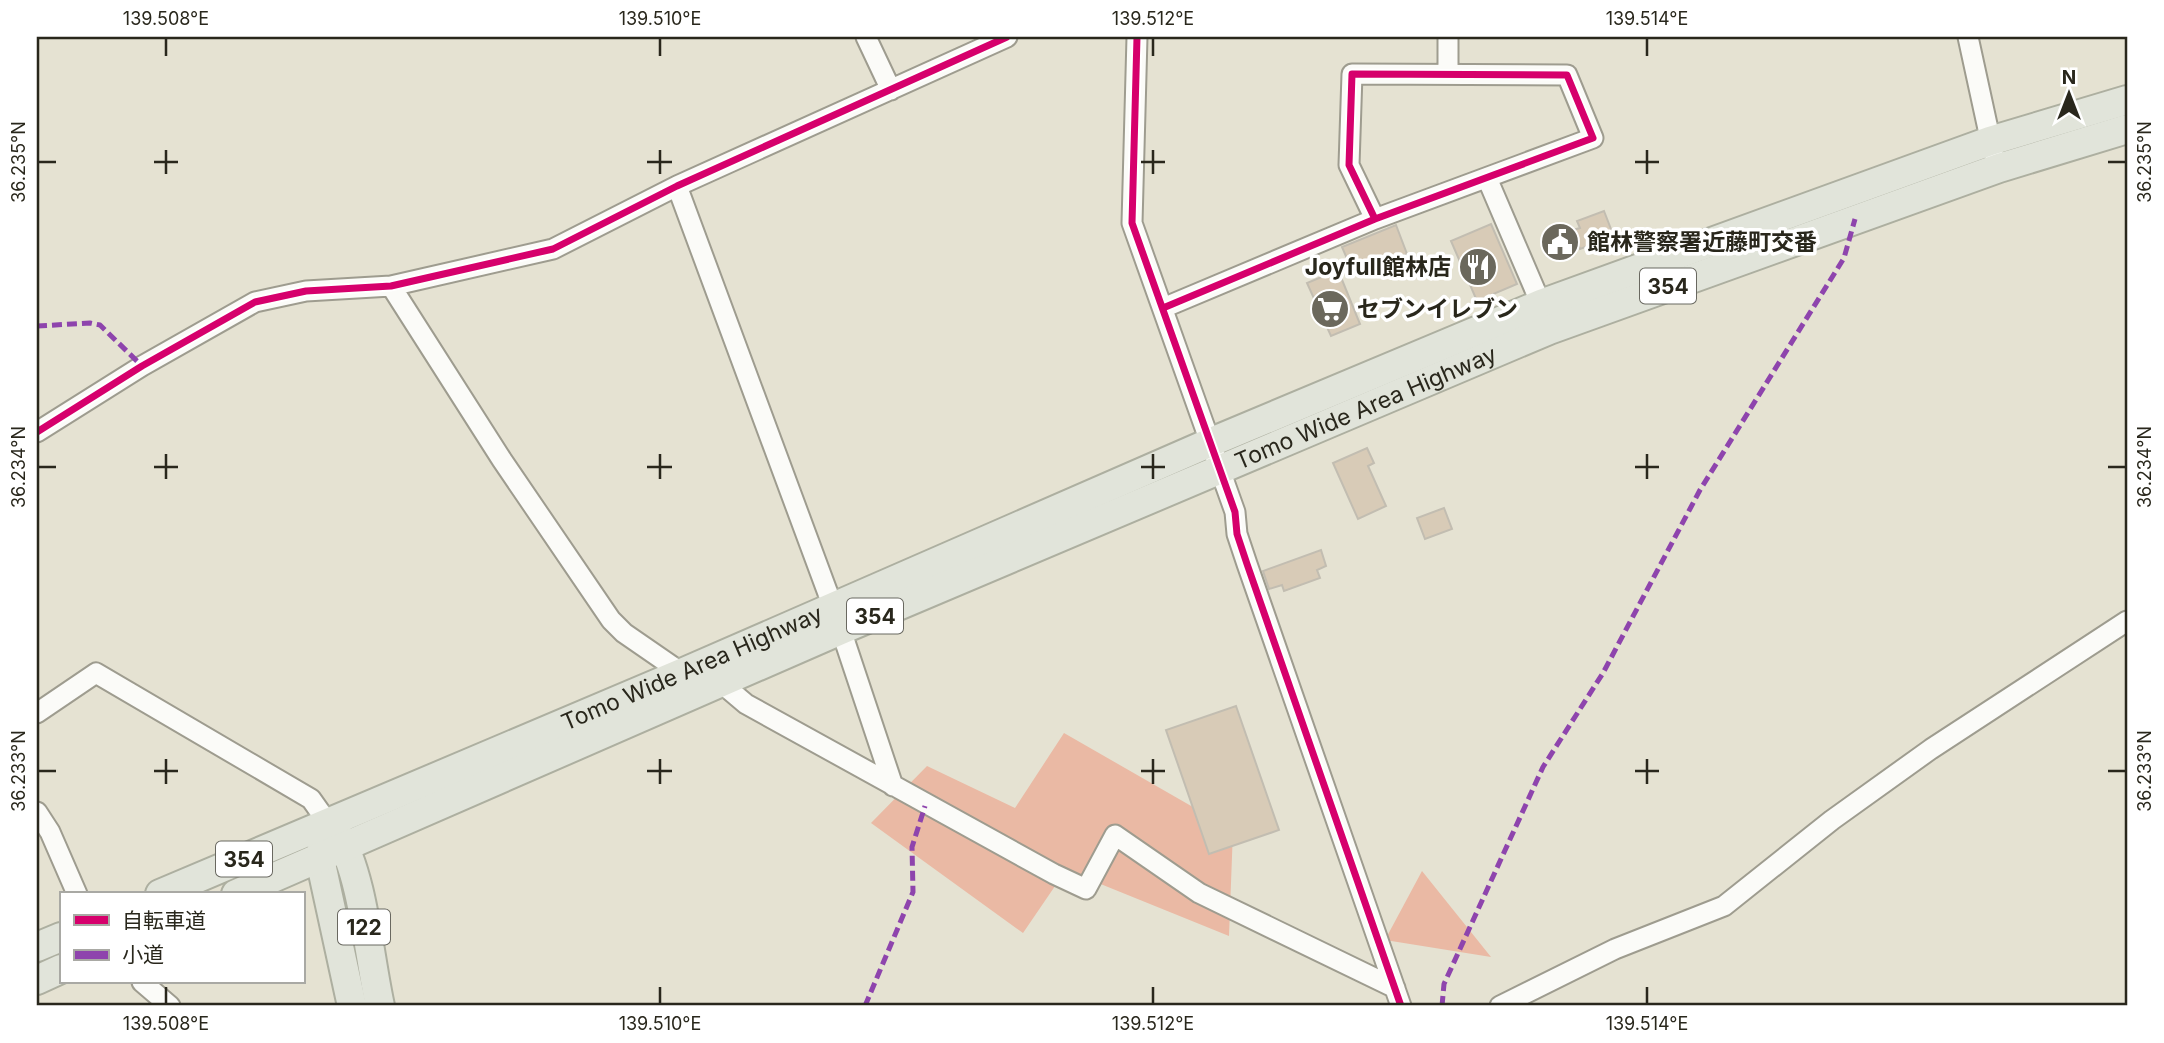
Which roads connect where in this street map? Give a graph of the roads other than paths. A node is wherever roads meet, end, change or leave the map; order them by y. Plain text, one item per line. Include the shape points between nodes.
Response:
1 (866, 37) edge
2 (1007, 37) edge
3 (1138, 37) edge
4 (1448, 37) edge
5 (1968, 37) edge
6 (1448, 73) junction
7 (891, 90) junction
8 (2127, 100) edge
9 (2127, 130) edge
10 (1990, 141) junction
11 (1999, 168) junction
12 (1488, 178) junction
13 (677, 186) junction
14 (1375, 219) junction
15 (391, 286) junction
16 (1541, 304) junction
17 (1163, 308) junction
18 (37, 432) edge
19 (1209, 443) junction
20 (1220, 471) junction
21 (837, 619) junction
22 (2127, 621) edge
23 (682, 673) junction
24 (719, 682) junction
25 (37, 713) edge
26 (893, 786) junction
27 (37, 812) edge
28 (328, 823) junction
29 (345, 848) junction
30 (320, 859) junction
31 (76, 892) edge
32 (165, 892) edge
33 (241, 892) edge
34 (60, 937) edge
35 (37, 947) edge
36 (60, 969) edge
37 (37, 980) edge
38 (144, 984) edge
39 (1398, 997) edge
40 (160, 1004) edge
41 (352, 1006) edge
42 (380, 1006) edge
43 (1500, 1006) edge

1 - 7 street
2 - 7 street
3 - 17 street via 1132,223
4 - 6 street
5 - 10 street
6 - 12 street via 1567,75 1593,138
6 - 14 street via 1352,74 1349,165
7 - 13 street
8 - 10 highway, Tomo Wide Area Highway / 354
9 - 11 highway, Tomo Wide Area Highway / 354
10 - 11 street
10 - 16 highway, Tomo Wide Area Highway / 354
11 - 20 highway, Tomo Wide Area Highway / 354 via 1549,330
12 - 14 street
12 - 16 street
13 - 15 street via 553,249
13 - 21 street
14 - 17 street
15 - 18 street via 306,291 255,302
15 - 23 street via 611,620
16 - 19 highway, Tomo Wide Area Highway / 354
17 - 19 street
19 - 20 street
19 - 21 highway, Tomo Wide Area Highway / 354
20 - 21 highway, Tomo Wide Area Highway / 354
20 - 39 street via 1235,512 1237,534
21 - 23 highway, Tomo Wide Area Highway / 354
21 - 24 highway, Tomo Wide Area Highway / 354
21 - 26 street
22 - 43 street via 1931,748 1724,906 1615,949
23 - 28 highway, Tomo Wide Area Highway / 354
24 - 26 street via 746,704
24 - 29 highway, Tomo Wide Area Highway / 354
25 - 28 street via 96,673 311,799
26 - 39 street via 1086,889 1115,835 1199,893
27 - 31 street
28 - 29 highway, 122
28 - 30 highway, 122
28 - 32 highway, Tomo Wide Area Highway / 354
29 - 30 highway, Tomo Wide Area Highway / 354
29 - 42 highway, 122
30 - 33 highway, Tomo Wide Area Highway / 354
30 - 41 highway, 122
34 - 35 highway
36 - 37 highway
38 - 40 street

